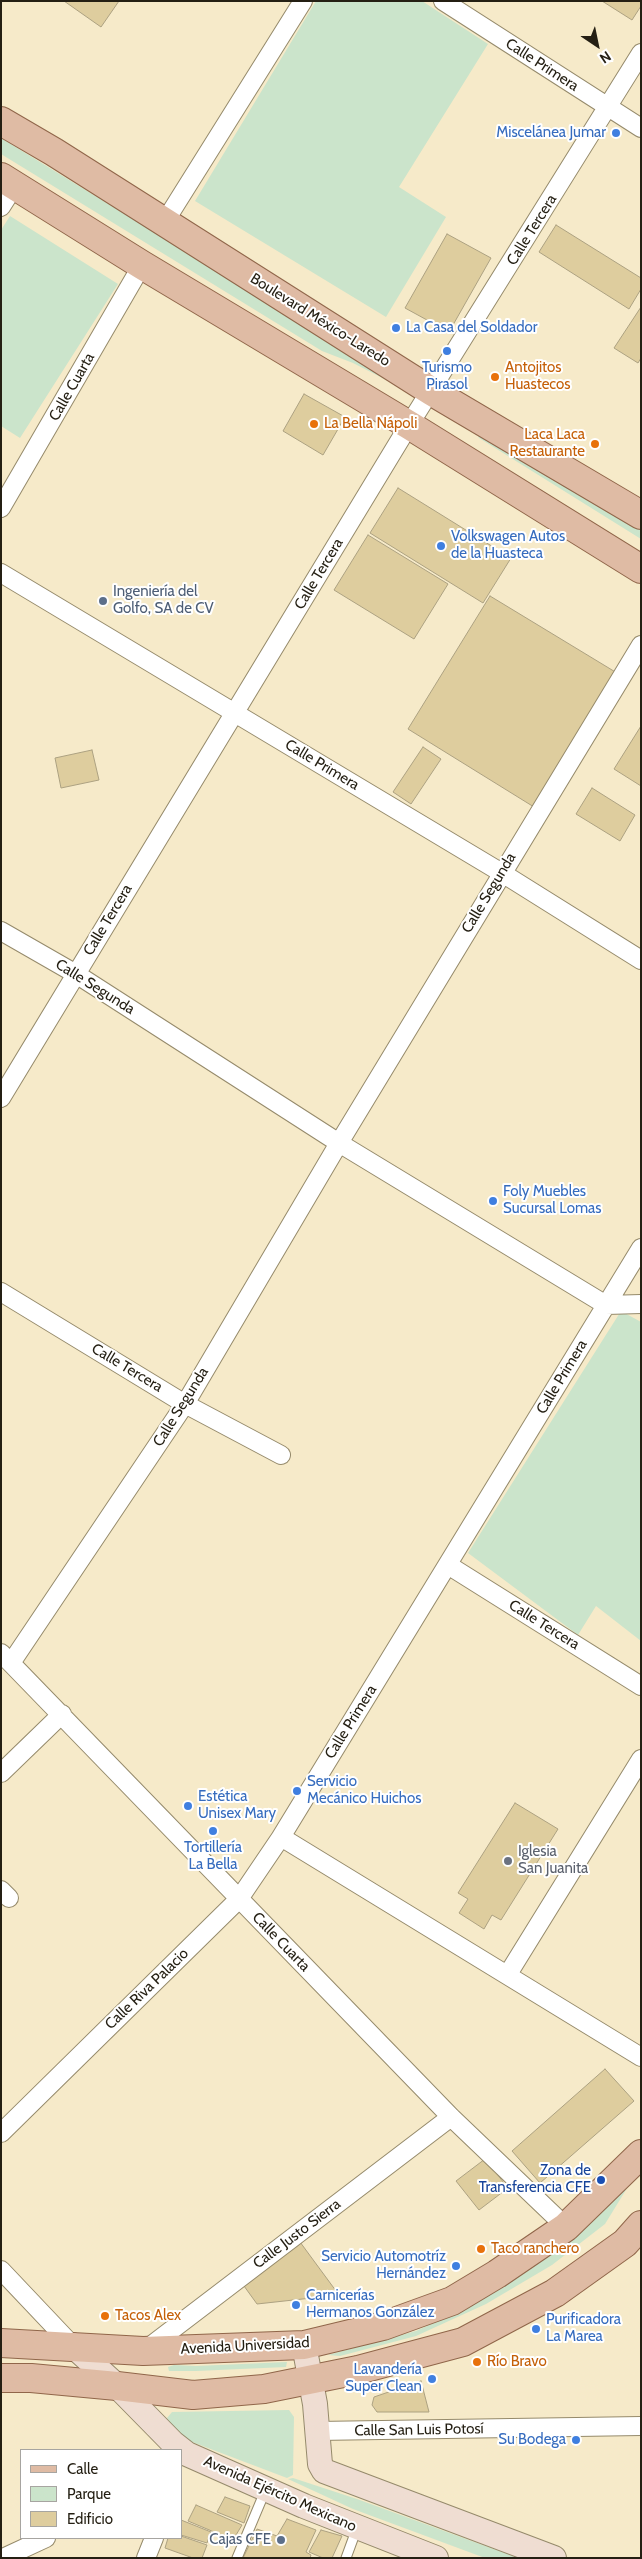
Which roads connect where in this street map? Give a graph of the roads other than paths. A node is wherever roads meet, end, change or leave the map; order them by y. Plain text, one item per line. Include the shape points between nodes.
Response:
1 (303, 1) edge
2 (443, 1) edge
3 (466, 7) edge
4 (641, 53) edge
5 (608, 108) junction
6 (1, 121) edge
7 (641, 128) edge
8 (6, 190) edge
9 (164, 223) junction
10 (142, 266) junction
11 (432, 391) junction
12 (409, 425) junction
13 (1, 508) edge
14 (641, 515) edge
15 (641, 569) edge
16 (1, 573) edge
17 (641, 645) edge
18 (235, 713) junction
19 (502, 873) junction
20 (3, 938) edge
21 (641, 960) edge
22 (76, 974) junction
23 (1, 1098) edge
24 (339, 1143) junction
25 (641, 1248) edge
26 (1, 1292) edge
27 (606, 1304) junction
28 (641, 1304) edge
29 (184, 1404) junction
30 (281, 1455) dead end
31 (448, 1565) junction
32 (6, 1658) edge
33 (641, 1686) edge
34 (62, 1714) junction
35 (641, 1759) edge
36 (1, 1774) edge
37 (281, 1837) junction
38 (239, 1899) junction
39 (508, 1974) junction
40 (641, 2057) edge
41 (451, 2117) junction
42 (1, 2133) edge
43 (641, 2154) edge
44 (641, 2225) edge
45 (566, 2227) junction
46 (1, 2270) edge
47 (1, 2343) edge
48 (72, 2345) junction
49 (304, 2345) junction
50 (144, 2351) junction
51 (1, 2378) edge
52 (308, 2379) junction
53 (117, 2386) junction
54 (641, 2426) edge
55 (317, 2431) junction
56 (177, 2449) edge
57 (184, 2461) edge
58 (266, 2489) junction
59 (357, 2528) junction
60 (44, 2539) edge
61 (154, 2539) edge
62 (3, 2558) edge
63 (146, 2558) edge
64 (237, 2558) edge
65 (346, 2558) edge
66 (436, 2558) edge
67 (554, 2558) edge

1 - 9 street
2 - 3 street, Calle Primera
3 - 5 street, Calle Primera
4 - 5 street, Calle Tercera
5 - 7 street, Calle Primera
5 - 11 street, Calle Tercera
6 - 9 main road, Boulevard México-Laredo
8 - 10 main road
9 - 11 main road, Boulevard México-Laredo
10 - 12 main road
10 - 13 street, Calle Cuarta
11 - 12 street, Calle Tercera
11 - 14 main road, Boulevard México-Laredo
12 - 15 main road
12 - 18 street, Calle Tercera
16 - 18 street, Calle Primera
17 - 19 street, Calle Segunda
18 - 19 street, Calle Primera
18 - 22 street, Calle Tercera
19 - 21 street, Calle Primera
19 - 24 street, Calle Segunda
20 - 22 street, Calle Segunda
22 - 23 street, Calle Tercera
22 - 24 street, Calle Segunda
24 - 27 street, Calle Segunda
24 - 29 street, Calle Segunda
25 - 27 street, Calle Primera
26 - 29 street, Calle Tercera
27 - 28 street
27 - 31 street, Calle Primera
29 - 30 street, Calle Tercera
29 - 32 street, Calle Segunda
31 - 33 street, Calle Tercera
31 - 37 street, Calle Primera
32 - 34 street, Calle Cuarta
34 - 36 street
34 - 38 street, Calle Cuarta
35 - 39 street
37 - 38 street, Calle Riva Palacio
37 - 39 street
38 - 41 street, Calle Cuarta
38 - 42 street, Calle Riva Palacio
39 - 40 street
41 - 45 street, Calle Cuarta
41 - 50 street, Calle Justo Sierra
43 - 45 main road, Avenida Universidad
44 - 52 main road via 625,2242 555,2293 463,2342 358,2370
45 - 49 main road, Avenida Universidad via 452,2301 383,2326
46 - 48 street
47 - 48 main road, Avenida Universidad
48 - 50 main road, Avenida Universidad
48 - 53 main road, Avenida Ejército Mexicano
49 - 50 main road, Avenida Universidad
49 - 52 main road
51 - 53 main road
52 - 53 main road via 264,2389 193,2395
52 - 55 main road via 315,2404
53 - 56 main road, Avenida Ejército Mexicano
54 - 55 street, Calle San Luis Potosí
55 - 67 main road via 320,2464 324,2471
57 - 58 main road, Avenida Ejército Mexicano
58 - 59 main road, Avenida Ejército Mexicano
58 - 64 lane
59 - 65 lane
59 - 66 main road, Avenida Ejército Mexicano
60 - 62 street
61 - 63 street

